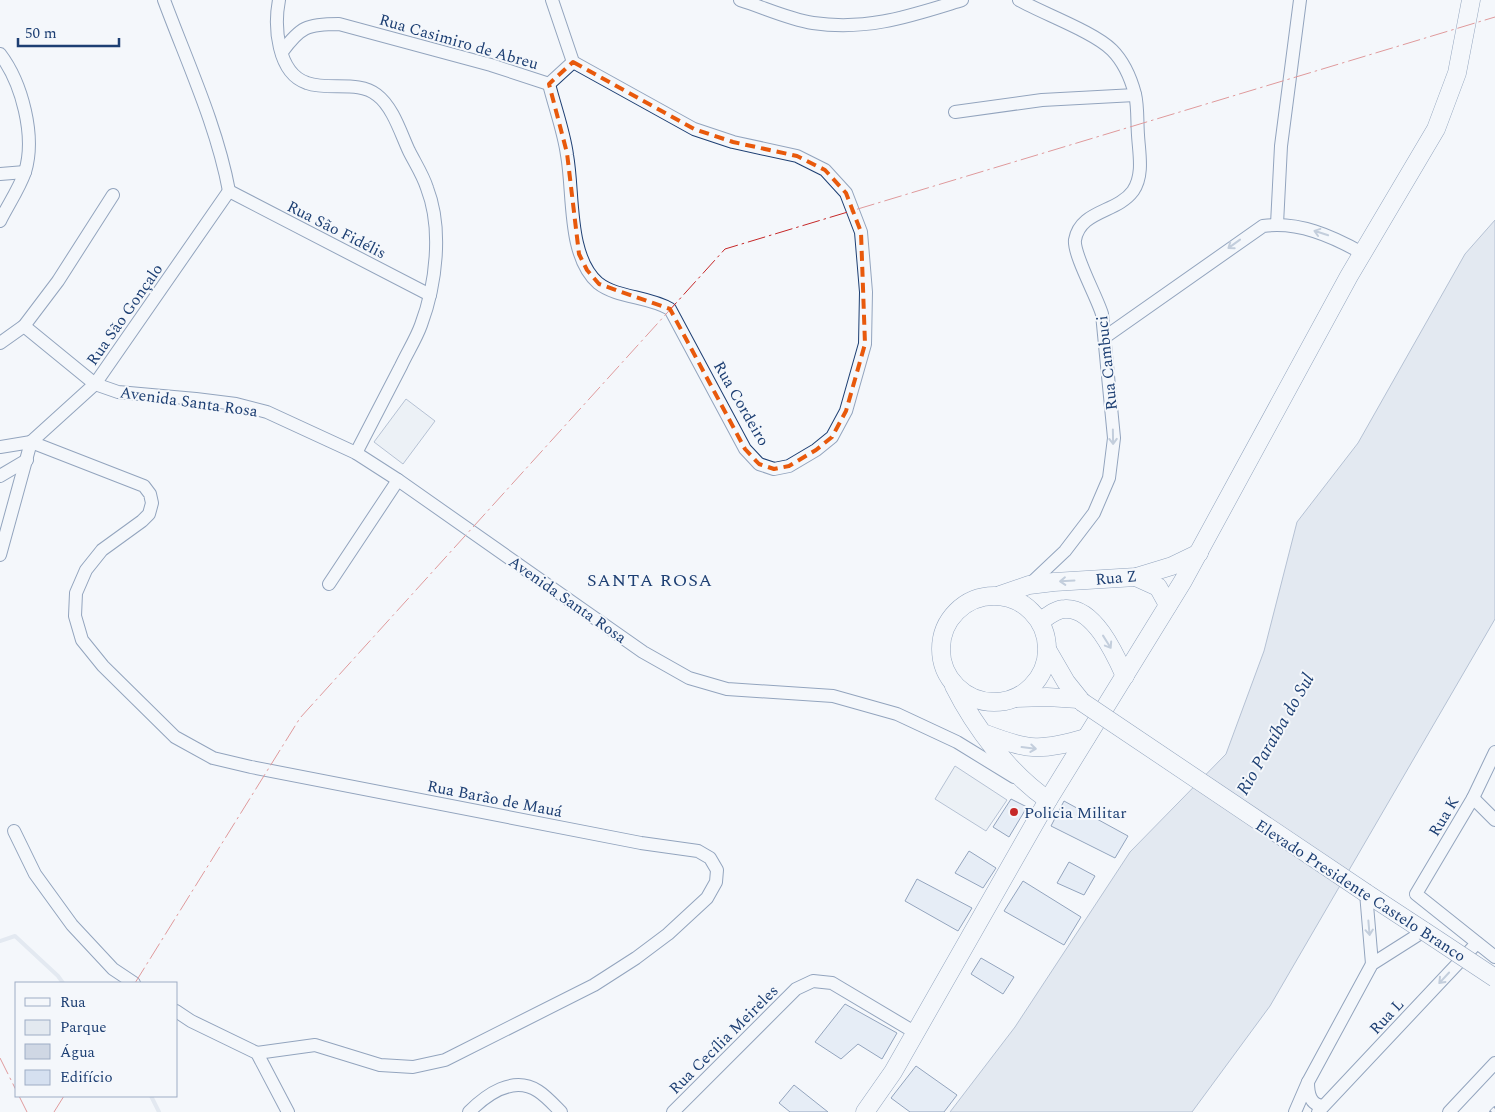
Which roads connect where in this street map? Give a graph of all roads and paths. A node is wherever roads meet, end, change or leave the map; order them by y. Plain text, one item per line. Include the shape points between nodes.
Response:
1 (164, 0) edge
2 (279, 0) edge
3 (552, 0) edge
4 (740, 0) edge
5 (962, 0) edge
6 (1019, 0) edge
7 (1300, 0) edge
8 (1471, 0) edge
9 (933, 5) edge
10 (282, 52) junction
11 (0, 54) edge
12 (572, 62) junction
13 (549, 84) junction
14 (1135, 95) junction
15 (955, 112) dead end
16 (25, 172) junction
17 (0, 174) edge
18 (229, 191) junction
19 (113, 195) dead end
20 (0, 221) edge
21 (1277, 224) junction
22 (1362, 253) junction
23 (430, 295) junction
24 (24, 326) junction
25 (1105, 336) junction
26 (0, 343) edge
27 (95, 384) junction
28 (32, 442) junction
29 (0, 447) edge
30 (356, 454) junction
31 (27, 460) junction
32 (0, 476) edge
33 (398, 480) junction
34 (1199, 553) junction
35 (0, 555) edge
36 (1136, 577) junction
37 (329, 584) dead end
38 (1029, 585) junction
39 (1000, 596) junction
40 (1168, 605) junction
41 (1041, 621) junction
42 (1048, 652) junction
43 (1125, 676) junction
44 (953, 682) junction
45 (1016, 698) junction
46 (1080, 701) junction
47 (983, 733) junction
48 (1086, 738) junction
49 (1495, 752) edge
50 (1030, 788) junction
51 (1473, 798) junction
52 (1048, 800) junction
53 (1495, 820) edge
54 (14, 831) dead end
55 (1366, 893) junction
56 (1424, 931) junction
57 (1477, 943) junction
58 (1495, 956) edge
59 (1372, 964) junction
60 (1495, 978) edge
61 (132, 982) edge
62 (178, 1012) edge
63 (916, 1033) junction
64 (257, 1053) junction
65 (1495, 1062) edge
66 (1308, 1082) junction
67 (1320, 1110) edge
68 (288, 1112) edge
69 (469, 1112) edge
70 (562, 1112) edge
71 (673, 1112) edge
72 (865, 1112) edge
73 (1295, 1112) edge
74 (1448, 1112) edge

1 - 18 street via 225,168
2 - 10 street via 277,28
3 - 12 street
4 - 9 street via 811,23 854,26 895,21
5 - 9 street
6 - 14 street, Rua Cambuci via 1112,50 1124,66
7 - 21 street via 1281,146
8 - 22 main road via 1457,73 1436,129
10 - 13 street, Rua Casimiro de Abreu via 303,28 339,24
10 - 23 street via 287,66 308,83 361,88 378,95 390,111 428,188 435,220
11 - 16 street via 23,98 28,142
12 - 13 street
12 - 13 street, Rua Cordeiro via 694,129 733,142 797,156 825,170 846,193 861,232 866,292 865,344 846,411 832,437 816,450 789,466 774,469 759,464 745,449 670,309 657,301 599,284 587,270 579,254 567,153
14 - 15 street via 1042,100
14 - 25 street, Rua Cambuci via 1140,171 1133,190 1118,204 1088,218 1078,228 1074,242 1077,256 1096,294
16 - 17 street
16 - 20 street
18 - 23 street, Rua São Fidélis
18 - 27 street, Rua São Gonçalo
19 - 24 street via 58,281
22 -> 21 street via 1337,238
21 -> 25 street via 1263,226 1247,235
22 - 34 main road
23 - 30 street via 421,326
24 - 26 street
24 - 27 street
25 -> 38 street, Rua Cambuci via 1114,438 1109,478 1094,513 1065,552
27 - 28 street, Rua São Gonçalo
27 - 30 street, Avenida Santa Rosa via 118,392 196,398 267,412
28 - 29 street
28 - 31 street
28 - 64 street, Rua Barão de Mauá via 144,486 150,494 149,514 102,550 86,570 76,593 75,616 82,640 103,666 175,736 212,758 251,767 641,844 698,851 710,858 717,870 716,882 707,898 636,958 594,985 444,1060 413,1067 380,1065 315,1045
30 - 33 street, Avenida Santa Rosa
31 - 32 street
31 - 35 street
33 - 37 street
33 - 50 street, Avenida Santa Rosa via 643,652 689,678 727,689 833,696 897,714 957,742
34 - 36 main road, Rua Z via 1172,566
34 - 40 main road
36 -> 38 main road, Rua Z
36 - 40 main road via 1158,587
38 - 39 main road, Rua Z
39 - 41 main road via 1023,604
39 - 44 main road via 982,597 965,604 952,616 943,632 940,649 944,667
40 - 43 main road
41 - 42 main road via 1047,636
41 -> 43 main road via 1064,608 1087,618 1107,640
42 - 45 main road via 1046,666 1039,679
42 - 46 main road
43 - 48 main road
44 - 45 main road via 966,694 982,701
44 - 47 main road
45 - 46 main road
46 - 55 main road, Elevado Presidente Castelo Branco, bridge
47 -> 48 main road via 1034,749 1056,747
47 - 50 main road
48 - 52 main road
49 - 51 street, Rua K
50 - 52 main road, Avenida Santa Rosa
51 - 53 street
51 - 57 street, Rua K via 1416,894
52 - 63 main road
54 - 61 street via 35,874 72,925 113,969
55 - 56 main road, Elevado Presidente Castelo Branco
55 -> 59 street
56 - 59 street
56 - 60 main road, Elevado Presidente Castelo Branco, bridge
57 - 58 street
57 -> 67 street, Rua L
59 - 66 street
62 - 64 street
63 - 71 street, Rua Cecília Meireles via 832,983 813,981 796,989
63 - 72 main road
64 - 68 street
65 - 74 street
66 - 67 street via 1312,1101
66 - 73 street
69 - 70 street via 484,1098 504,1087 522,1085 538,1090

